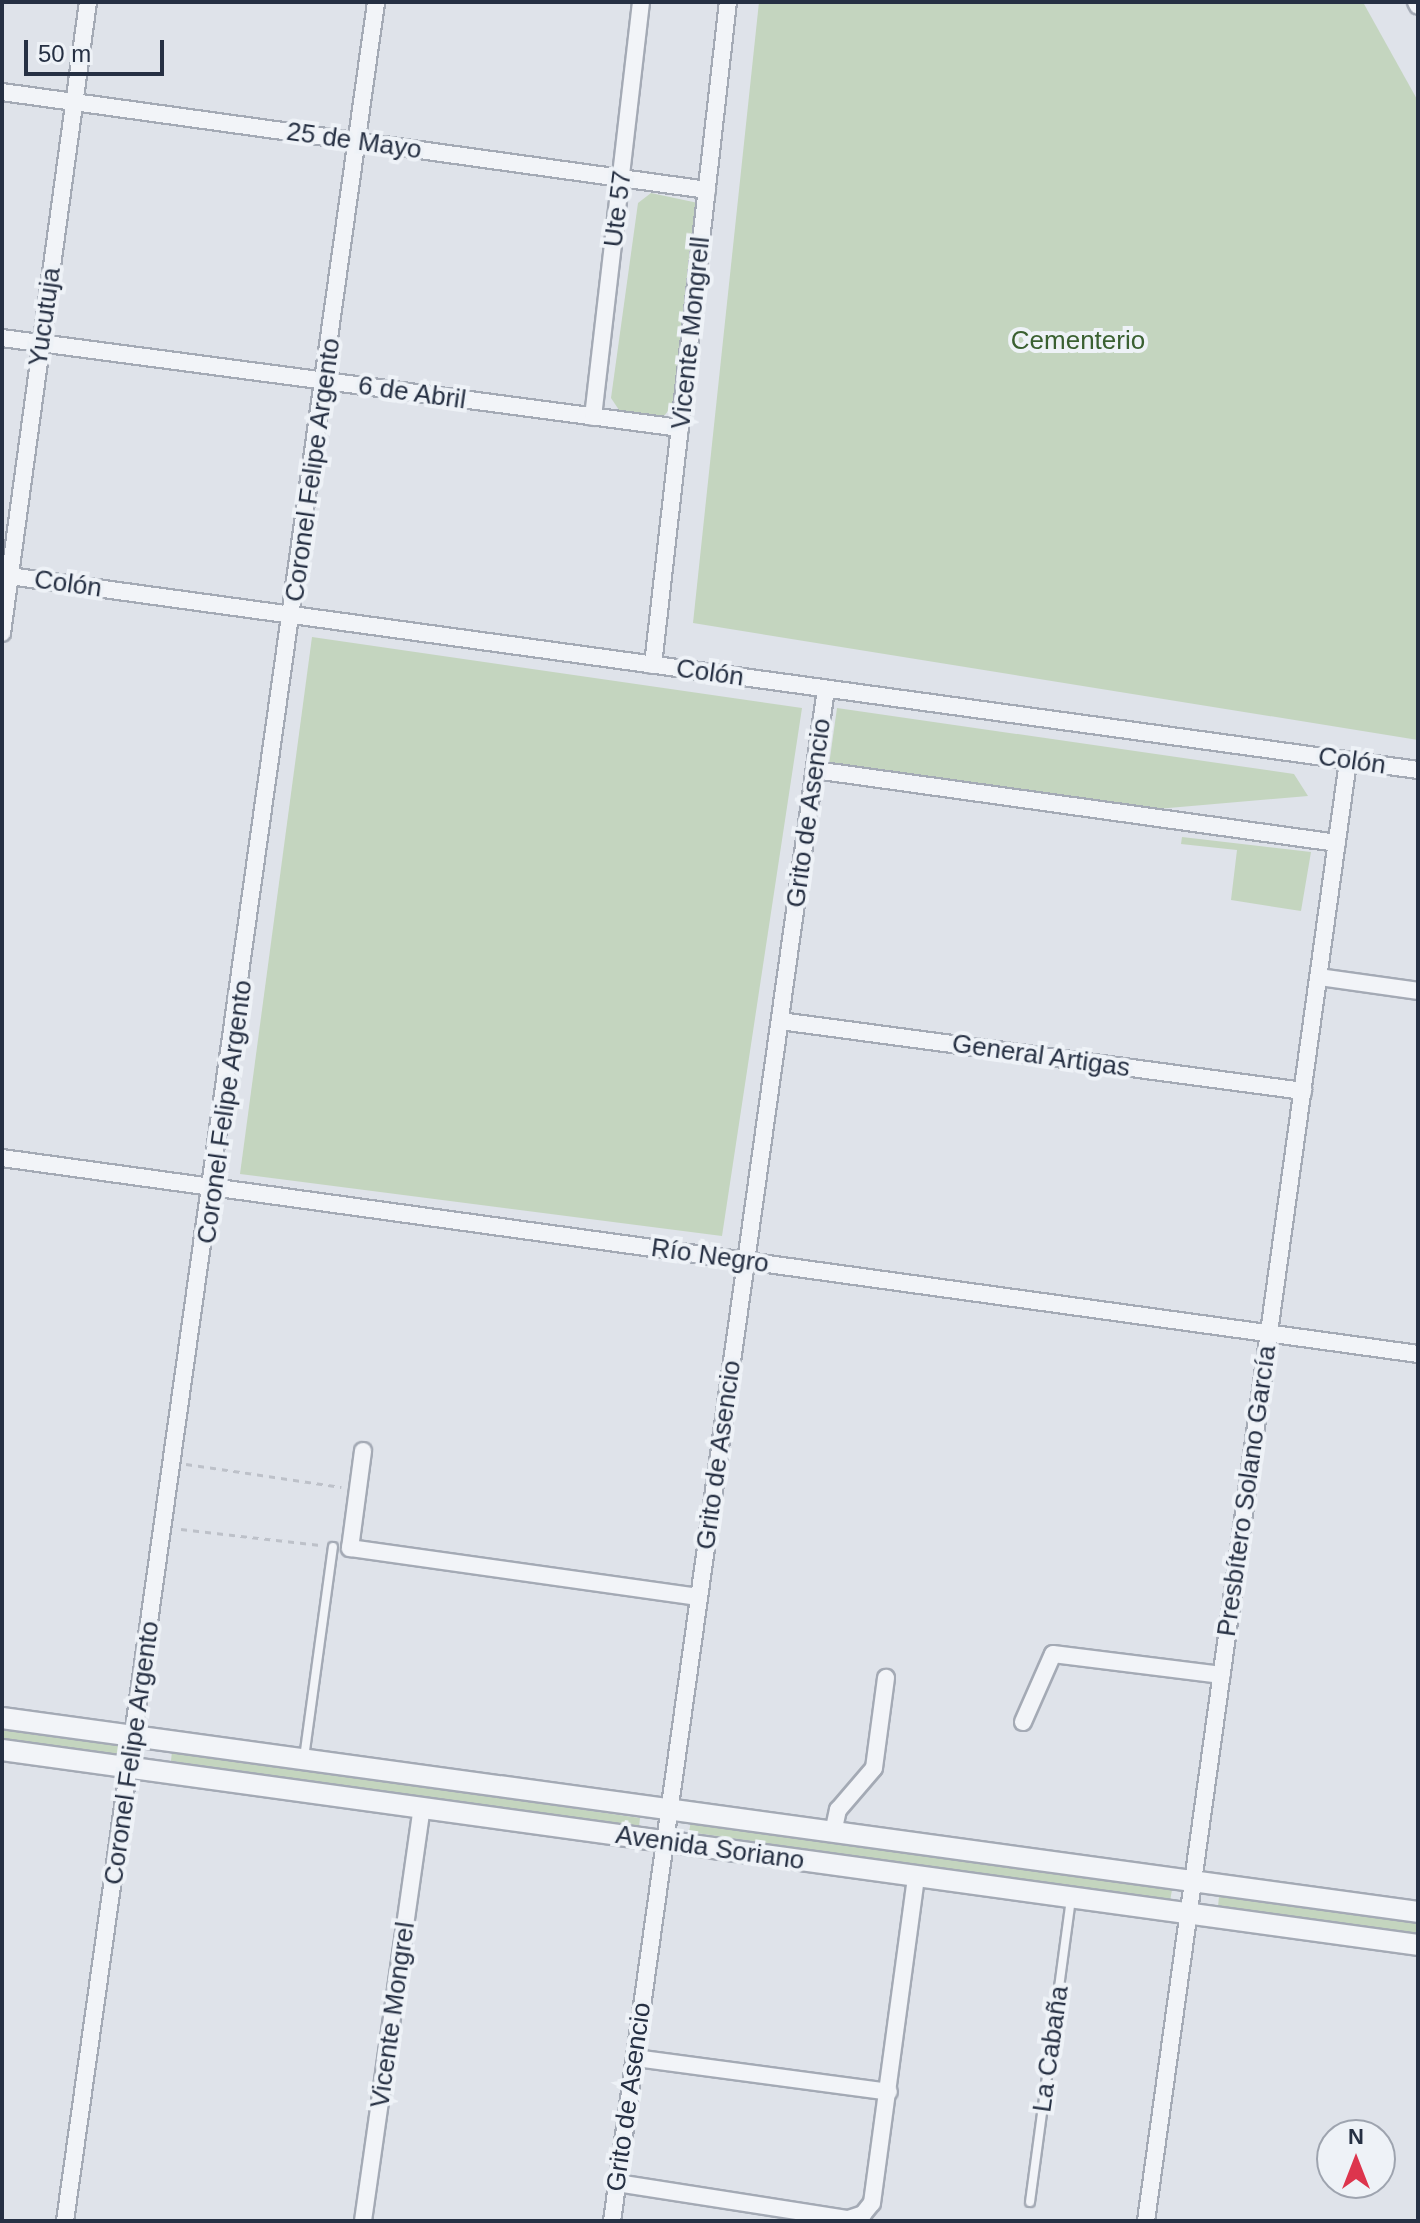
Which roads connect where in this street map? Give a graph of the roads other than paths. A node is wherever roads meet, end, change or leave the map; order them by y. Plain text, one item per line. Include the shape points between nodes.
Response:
1 (88, 2) edge
2 (376, 2) edge
3 (641, 2) edge
4 (728, 2) edge
5 (2, 92) edge
6 (74, 102) junction
7 (357, 141) junction
8 (622, 179) junction
9 (707, 190) junction
10 (2, 338) edge
11 (41, 343) junction
12 (326, 381) junction
13 (593, 417) junction
14 (680, 428) junction
15 (6, 576) edge
16 (292, 615) junction
17 (2, 633) edge
18 (653, 665) junction
19 (826, 689) junction
20 (1348, 761) junction
21 (815, 770) junction
22 (1418, 770) edge
23 (1337, 843) junction
24 (1319, 977) junction
25 (1418, 991) edge
26 (780, 1021) junction
27 (1303, 1091) junction
28 (2, 1158) edge
29 (215, 1189) junction
30 (746, 1261) junction
31 (1269, 1332) junction
32 (1418, 1354) edge
33 (363, 1451) dead end
34 (333, 1547) road end
35 (698, 1597) junction
36 (1222, 1675) junction
37 (886, 1678) dead end
38 (2, 1718) edge
39 (1023, 1722) dead end
40 (134, 1736) junction
41 (2, 1750) edge
42 (304, 1758) junction
43 (131, 1767) junction
44 (422, 1808) junction
45 (669, 1810) junction
46 (833, 1833) junction
47 (665, 1842) junction
48 (916, 1876) junction
49 (1193, 1882) junction
50 (1071, 1897) junction
51 (1418, 1912) edge
52 (1189, 1913) junction
53 (1418, 1945) edge
54 (635, 2058) junction
55 (889, 2092) junction
56 (617, 2183) junction
57 (1030, 2202) dead end
58 (65, 2221) edge
59 (363, 2221) edge
60 (612, 2221) edge
61 (1146, 2221) edge

1 - 6 street, Yucutuja
2 - 7 street, Coronel Felipe Argento
3 - 8 street, Ute 57
4 - 9 street, Vicente Mongrell
5 - 6 street, 25 de Mayo
6 - 7 street, 25 de Mayo
6 - 11 street, Yucutuja
7 - 8 street, 25 de Mayo
7 - 12 street, Coronel Felipe Argento
8 - 9 street, 25 de Mayo
8 - 13 street, Ute 57
9 - 14 street, Vicente Mongrell
10 - 11 street, 6 de Abril
11 - 12 street, 6 de Abril
11 - 15 street, Yucutuja
12 - 13 street, 6 de Abril
12 - 16 street, Coronel Felipe Argento
13 - 14 street, 6 de Abril
14 - 18 street, Vicente Mongrell
15 - 16 street, Colón
15 - 17 street, Yucutuja
16 - 18 street, Colón
16 - 29 street, Coronel Felipe Argento
18 - 19 street, Colón
19 - 20 street, Colón
19 - 21 street, Grito de Asencio
20 - 22 street, Colón
20 - 23 street, Presbítero Solano García
21 - 23 street
21 - 26 street, Grito de Asencio
23 - 24 street, Presbítero Solano García
24 - 25 street
24 - 27 street, Presbítero Solano García
26 - 27 street, General Artigas
26 - 30 street, Grito de Asencio
27 - 31 street, Presbítero Solano García
28 - 29 street, Río Negro
29 - 30 street, Río Negro
29 - 40 street, Coronel Felipe Argento
30 - 31 street, Río Negro
30 - 35 street, Grito de Asencio
31 - 32 street, Río Negro
31 - 36 street, Presbítero Solano García
33 - 35 street via 350,1548
34 - 42 lane
35 - 45 street, Grito de Asencio
36 - 39 street via 1053,1654
36 - 49 street, Presbítero Solano García
37 - 46 street via 874,1768 838,1810
38 - 40 street, Avenida Soriano
40 - 42 street, Avenida Soriano
40 - 43 street, Coronel Felipe Argento
41 - 43 street, Avenida Soriano
42 - 45 street, Avenida Soriano
43 - 44 street, Avenida Soriano
43 - 58 street, Coronel Felipe Argento
44 - 47 street, Avenida Soriano
44 - 59 street, Vicente Mongrel
45 - 46 street, Avenida Soriano
45 - 47 street, Grito de Asencio
46 - 49 street, Avenida Soriano
47 - 48 street, Avenida Soriano
47 - 54 street, Grito de Asencio
48 - 50 street, Avenida Soriano
48 - 55 street
49 - 51 street, Avenida Soriano
49 - 52 street, Presbítero Solano García
50 - 52 street, Avenida Soriano
50 - 57 lane, La Cabaña
52 - 53 street, Avenida Soriano
52 - 61 street, Presbítero Solano García
54 - 55 street
54 - 56 street, Grito de Asencio
55 - 56 street via 872,2203 863,2214 848,2219
56 - 60 street, Grito de Asencio

